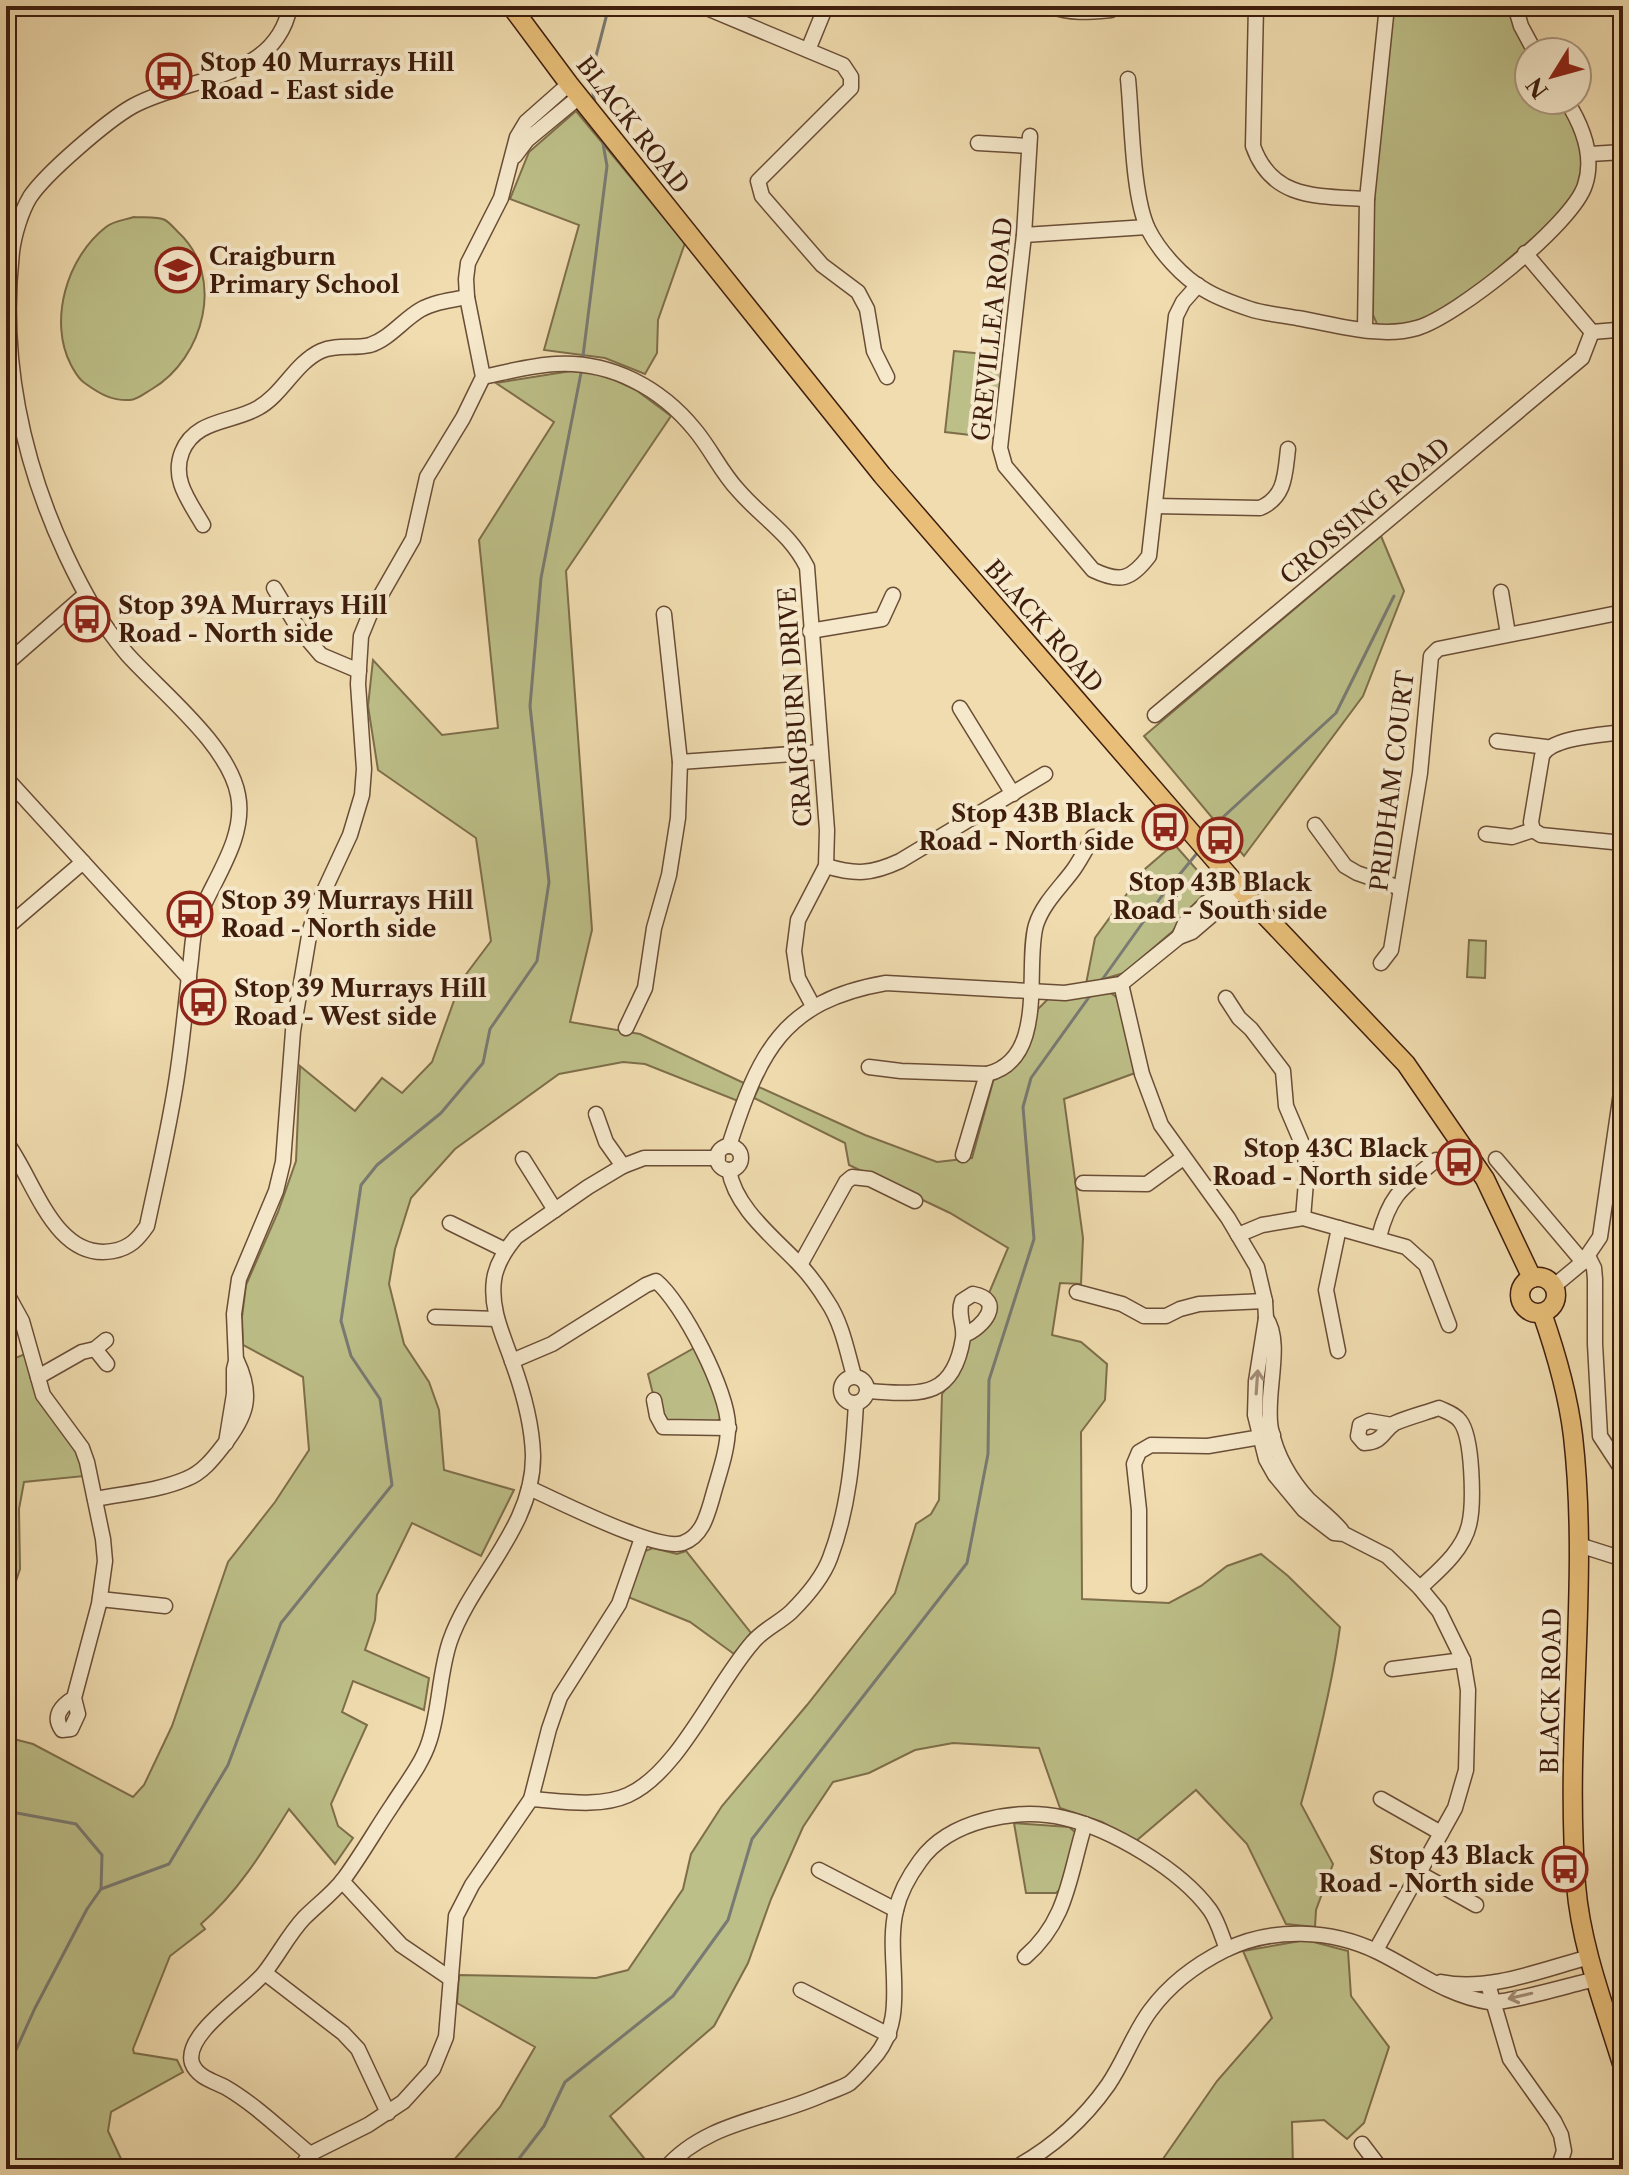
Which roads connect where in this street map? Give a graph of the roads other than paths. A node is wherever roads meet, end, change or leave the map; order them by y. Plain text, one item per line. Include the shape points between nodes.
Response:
1 (290, 6) edge
2 (511, 6) edge
3 (702, 6) edge
4 (826, 6) edge
5 (1051, 6) edge
6 (1115, 6) edge
7 (1256, 6) edge
8 (1387, 6) edge
9 (1515, 6) edge
10 (1526, 36) edge
11 (808, 50) junction
12 (1128, 79) dead end
13 (574, 90) junction
14 (1575, 116) edge
15 (978, 143) dead end
16 (1623, 152) edge
17 (1590, 154) junction
18 (1367, 199) junction
19 (1147, 227) junction
20 (1024, 235) junction
21 (1525, 253) junction
22 (1198, 285) junction
23 (467, 297) junction
24 (1623, 324) edge
25 (1365, 329) junction
26 (1592, 332) junction
27 (8, 375) edge
28 (483, 377) junction
29 (887, 377) dead end
30 (1288, 449) dead end
31 (1155, 506) junction
32 (203, 525) dead end
33 (274, 588) dead end
34 (1501, 592) dead end
35 (85, 595) junction
36 (893, 595) dead end
37 (1623, 612) edge
38 (664, 614) dead end
39 (810, 631) junction
40 (1508, 634) junction
41 (6, 664) edge
42 (359, 671) junction
43 (960, 708) dead end
44 (1155, 715) dead end
45 (1623, 732) edge
46 (1497, 741) dead end
47 (1546, 747) junction
48 (820, 752) junction
49 (680, 762) junction
50 (1045, 774) dead end
51 (6, 778) edge
52 (1013, 794) junction
53 (1315, 825) dead end
54 (1533, 830) junction
55 (1486, 834) dead end
56 (1093, 837) dead end
57 (1623, 843) edge
58 (83, 862) junction
59 (826, 866) junction
60 (1237, 884) junction
61 (1400, 888) junction
62 (6, 928) edge
63 (1381, 963) dead end
64 (189, 978) junction
65 (1121, 984) junction
66 (1032, 990) junction
67 (1226, 998) dead end
68 (813, 1006) junction
69 (626, 1028) dead end
70 (869, 1067) dead end
71 (987, 1074) junction
72 (1623, 1079) edge
73 (596, 1114) dead end
74 (6, 1142) edge
75 (729, 1146) junction
76 (963, 1155) dead end
77 (718, 1158) junction
78 (1183, 1158) junction
79 (523, 1159) dead end
80 (1496, 1159) dead end
81 (1436, 1160) dead end
82 (623, 1166) junction
83 (729, 1170) junction
84 (1607, 1182) junction
85 (1083, 1183) dead end
86 (1623, 1185) edge
87 (915, 1201) dead end
88 (555, 1210) junction
89 (1303, 1218) junction
90 (450, 1223) dead end
91 (1339, 1228) junction
92 (1238, 1235) junction
93 (1379, 1237) junction
94 (505, 1250) junction
95 (1586, 1259) junction
96 (800, 1265) junction
97 (1532, 1278) junction
98 (1554, 1286) junction
99 (6, 1292) edge
100 (1077, 1292) dead end
101 (1265, 1301) junction
102 (1542, 1313) junction
103 (435, 1317) dead end
104 (497, 1319) junction
105 (1449, 1325) dead end
106 (964, 1335) dead end
107 (1338, 1351) dead end
108 (512, 1361) junction
109 (107, 1364) dead end
110 (854, 1376) junction
111 (38, 1377) junction
112 (868, 1391) junction
113 (654, 1400) dead end
114 (856, 1403) junction
115 (1392, 1425) dead end
116 (729, 1428) junction
117 (1266, 1436) junction
118 (1623, 1471) edge
119 (529, 1488) junction
120 (95, 1499) junction
121 (642, 1538) junction
122 (1579, 1545) junction
123 (1623, 1559) edge
124 (1139, 1586) dead end
125 (1420, 1588) junction
126 (100, 1599) junction
127 (165, 1606) dead end
128 (1463, 1660) junction
129 (1392, 1669) dead end
130 (74, 1698) dead end
131 (531, 1799) junction
132 (1381, 1799) dead end
133 (1085, 1824) junction
134 (1441, 1833) junction
135 (819, 1870) dead end
136 (1419, 1873) junction
137 (342, 1881) junction
138 (1476, 1905) dead end
139 (896, 1910) junction
140 (1227, 1949) junction
141 (1376, 1950) junction
142 (1025, 1957) dead end
143 (1590, 1957) junction
144 (265, 1973) junction
145 (451, 1979) junction
146 (1596, 1979) junction
147 (1429, 1980) junction
148 (1488, 1984) junction
149 (801, 1990) dead end
150 (1493, 2003) junction
151 (889, 2035) junction
152 (1623, 2067) edge
153 (388, 2113) junction
154 (1362, 2144) dead end
155 (310, 2154) junction
156 (300, 2169) edge
157 (665, 2169) edge
158 (1013, 2169) edge
159 (1381, 2169) edge
160 (1558, 2169) edge

1 - 27 street via 280,35 252,62 136,104 110,121 31,196 12,250
2 - 13 main road, BLACK ROAD
3 - 11 street
4 - 11 street
5 - 6 street via 1078,13
7 - 18 street via 1253,146 1259,164 1298,193
8 - 18 street
9 - 10 street
11 - 29 street via 843,65 851,88 758,181 762,196 822,265 858,292
12 - 19 street
13 - 23 street via 510,162 501,198 468,263
13 - 60 main road, BLACK ROAD via 882,475
14 - 17 street
15 - 20 street, GREVILLEA ROAD via 1030,141
16 - 17 street
17 - 21 street via 1585,187 1568,213
18 - 25 street
19 - 20 street
19 - 22 street via 1161,249
20 - 31 street, GREVILLEA ROAD via 1000,448 1005,466 1093,570 1110,578 1132,574 1149,556
21 - 25 street via 1460,308 1434,322 1399,332
21 - 26 street
22 - 25 street via 1251,310
22 - 31 street, GREVILLEA ROAD via 1176,316
23 - 28 street
23 - 32 street via 421,310 369,345 322,350 258,408 207,424 186,443 178,481
24 - 26 street via 1616,330
26 - 44 street, CROSSING ROAD via 1582,358
27 - 35 street via 34,479
28 - 39 street, CRAIGBURN DRIVE via 555,364 584,365 619,373 671,404 739,492 797,547 807,567
28 - 42 street via 427,477 413,539 361,636
30 - 31 street via 1283,485 1260,508
33 - 42 street via 321,655
34 - 40 street
35 - 41 street
35 - 64 street via 125,652 219,751 239,796 235,837 195,927
36 - 39 street via 882,619
37 - 40 street, PRIDHAM COURT
38 - 49 street
39 - 48 street, CRAIGBURN DRIVE
40 - 61 street, PRIDHAM COURT via 1438,649 1431,656 1420,773
42 - 120 street via 362,795 310,930 293,1031 283,1162 239,1279 226,1443 191,1477
43 - 52 street
45 - 47 street
46 - 47 street
47 - 54 street
48 - 49 street
48 - 59 street, CRAIGBURN DRIVE
49 - 69 street via 669,875 645,988
50 - 52 street
51 - 58 street
52 - 59 street via 877,872
53 - 61 street via 1345,866
54 - 55 street via 1512,837
54 - 57 street
56 - 66 street via 1035,927
58 - 62 street
58 - 64 street
59 - 68 street, CRAIGBURN DRIVE via 798,920 794,951 798,978
60 - 65 street via 1192,932
60 - 97 main road, BLACK ROAD via 1406,1064 1485,1179
61 - 63 street, PRIDHAM COURT via 1391,950
64 - 74 street via 164,1146 147,1226 137,1240 102,1253 70,1239 51,1221
65 - 66 street via 1065,993
65 - 78 street via 1142,1074 1161,1125
66 - 68 street via 886,983
66 - 71 street via 1020,1046
67 - 89 street via 1283,1071 1286,1106 1307,1170
68 - 75 street via 773,1042
70 - 71 street
71 - 76 street
72 - 84 street
73 - 82 street via 606,1142
75 - 77 street
75 - 83 street via 741,1158
77 - 82 street via 644,1158
77 - 83 street
78 - 85 street via 1147,1184
78 - 92 street
79 - 88 street
80 - 95 street
81 - 93 street via 1397,1192
82 - 88 street
83 - 96 street via 744,1204
84 - 86 street
84 - 95 street via 1600,1237
87 - 96 street via 870,1179 852,1177
88 - 94 street
89 - 91 street
89 - 92 street
90 - 94 street
91 - 93 street
91 - 107 street via 1326,1290
92 - 101 street via 1257,1267
93 - 105 street via 1406,1247 1426,1265
94 - 104 street via 494,1277
95 - 98 street
95 - 118 street via 1595,1279 1600,1436
96 - 110 street via 838,1320
97 - 98 main road via 1548,1279
97 - 102 main road via 1520,1296 1523,1306
98 - 102 main road via 1553,1306
99 - 111 street via 22,1321
100 - 101 street via 1144,1316 1166,1316 1199,1304
101 - 117 street via 1255,1415
102 - 122 main road, BLACK ROAD via 1559,1362 1573,1436
103 - 104 street
104 - 108 street
106 - 112 street via 942,1384 918,1394
108 - 116 street via 552,1344 656,1281 689,1326 713,1372
108 - 119 street via 529,1419
109 - 111 street via 100,1344
110 - 112 street via 866,1382
110 - 114 street via 846,1379 841,1391 844,1399
111 - 120 street via 43,1395 82,1448
112 - 114 street
113 - 116 street via 663,1427
114 - 131 street via 849,1493 829,1561 790,1612 754,1639 670,1760 647,1785 624,1797
115 - 125 street via 1439,1408 1454,1415 1468,1437 1469,1526 1451,1559
116 - 121 street via 698,1534 670,1545
117 - 124 street via 1208,1446 1151,1445 1139,1452 1134,1464
117 - 125 street via 1266,1459 1289,1494 1334,1533 1387,1556
119 - 121 street
119 - 137 street via 509,1537 450,1642 429,1743
120 - 126 street via 105,1561
121 - 131 street via 619,1604 560,1697
122 - 123 street
122 - 143 main road, BLACK ROAD via 1573,1806 1576,1888
125 - 128 street via 1439,1611
126 - 127 street
126 - 130 street
128 - 129 street
128 - 134 street via 1468,1690 1466,1770
131 - 145 street via 456,1916
132 - 134 street
133 - 139 street via 1042,1814 992,1818 969,1826 922,1858 903,1886
133 - 140 street via 1180,1878 1211,1912
133 - 142 street via 1057,1921
134 - 136 street
135 - 139 street
136 - 138 street
136 - 141 street
137 - 144 street via 302,1920
137 - 145 street via 401,1945
139 - 151 street via 894,2021
140 - 141 street via 1261,1938 1315,1933
140 - 158 street via 1186,1974 1150,2011 1109,2084 1082,2119
141 - 147 street
143 - 146 main road, BLACK ROAD
143 - 148 street
144 - 153 street via 358,2049
144 - 155 street via 212,2021 191,2057 193,2067 248,2102
145 - 153 street via 446,2037 433,2069
146 -> 150 street
146 - 152 main road, BLACK ROAD
147 - 148 street
147 - 150 street via 1458,1996
148 - 150 street
149 - 151 street
150 - 160 street via 1510,2059 1561,2135 1564,2151
151 - 157 street via 849,2083 711,2134 679,2153
153 - 155 street
154 - 159 street
155 - 156 street

